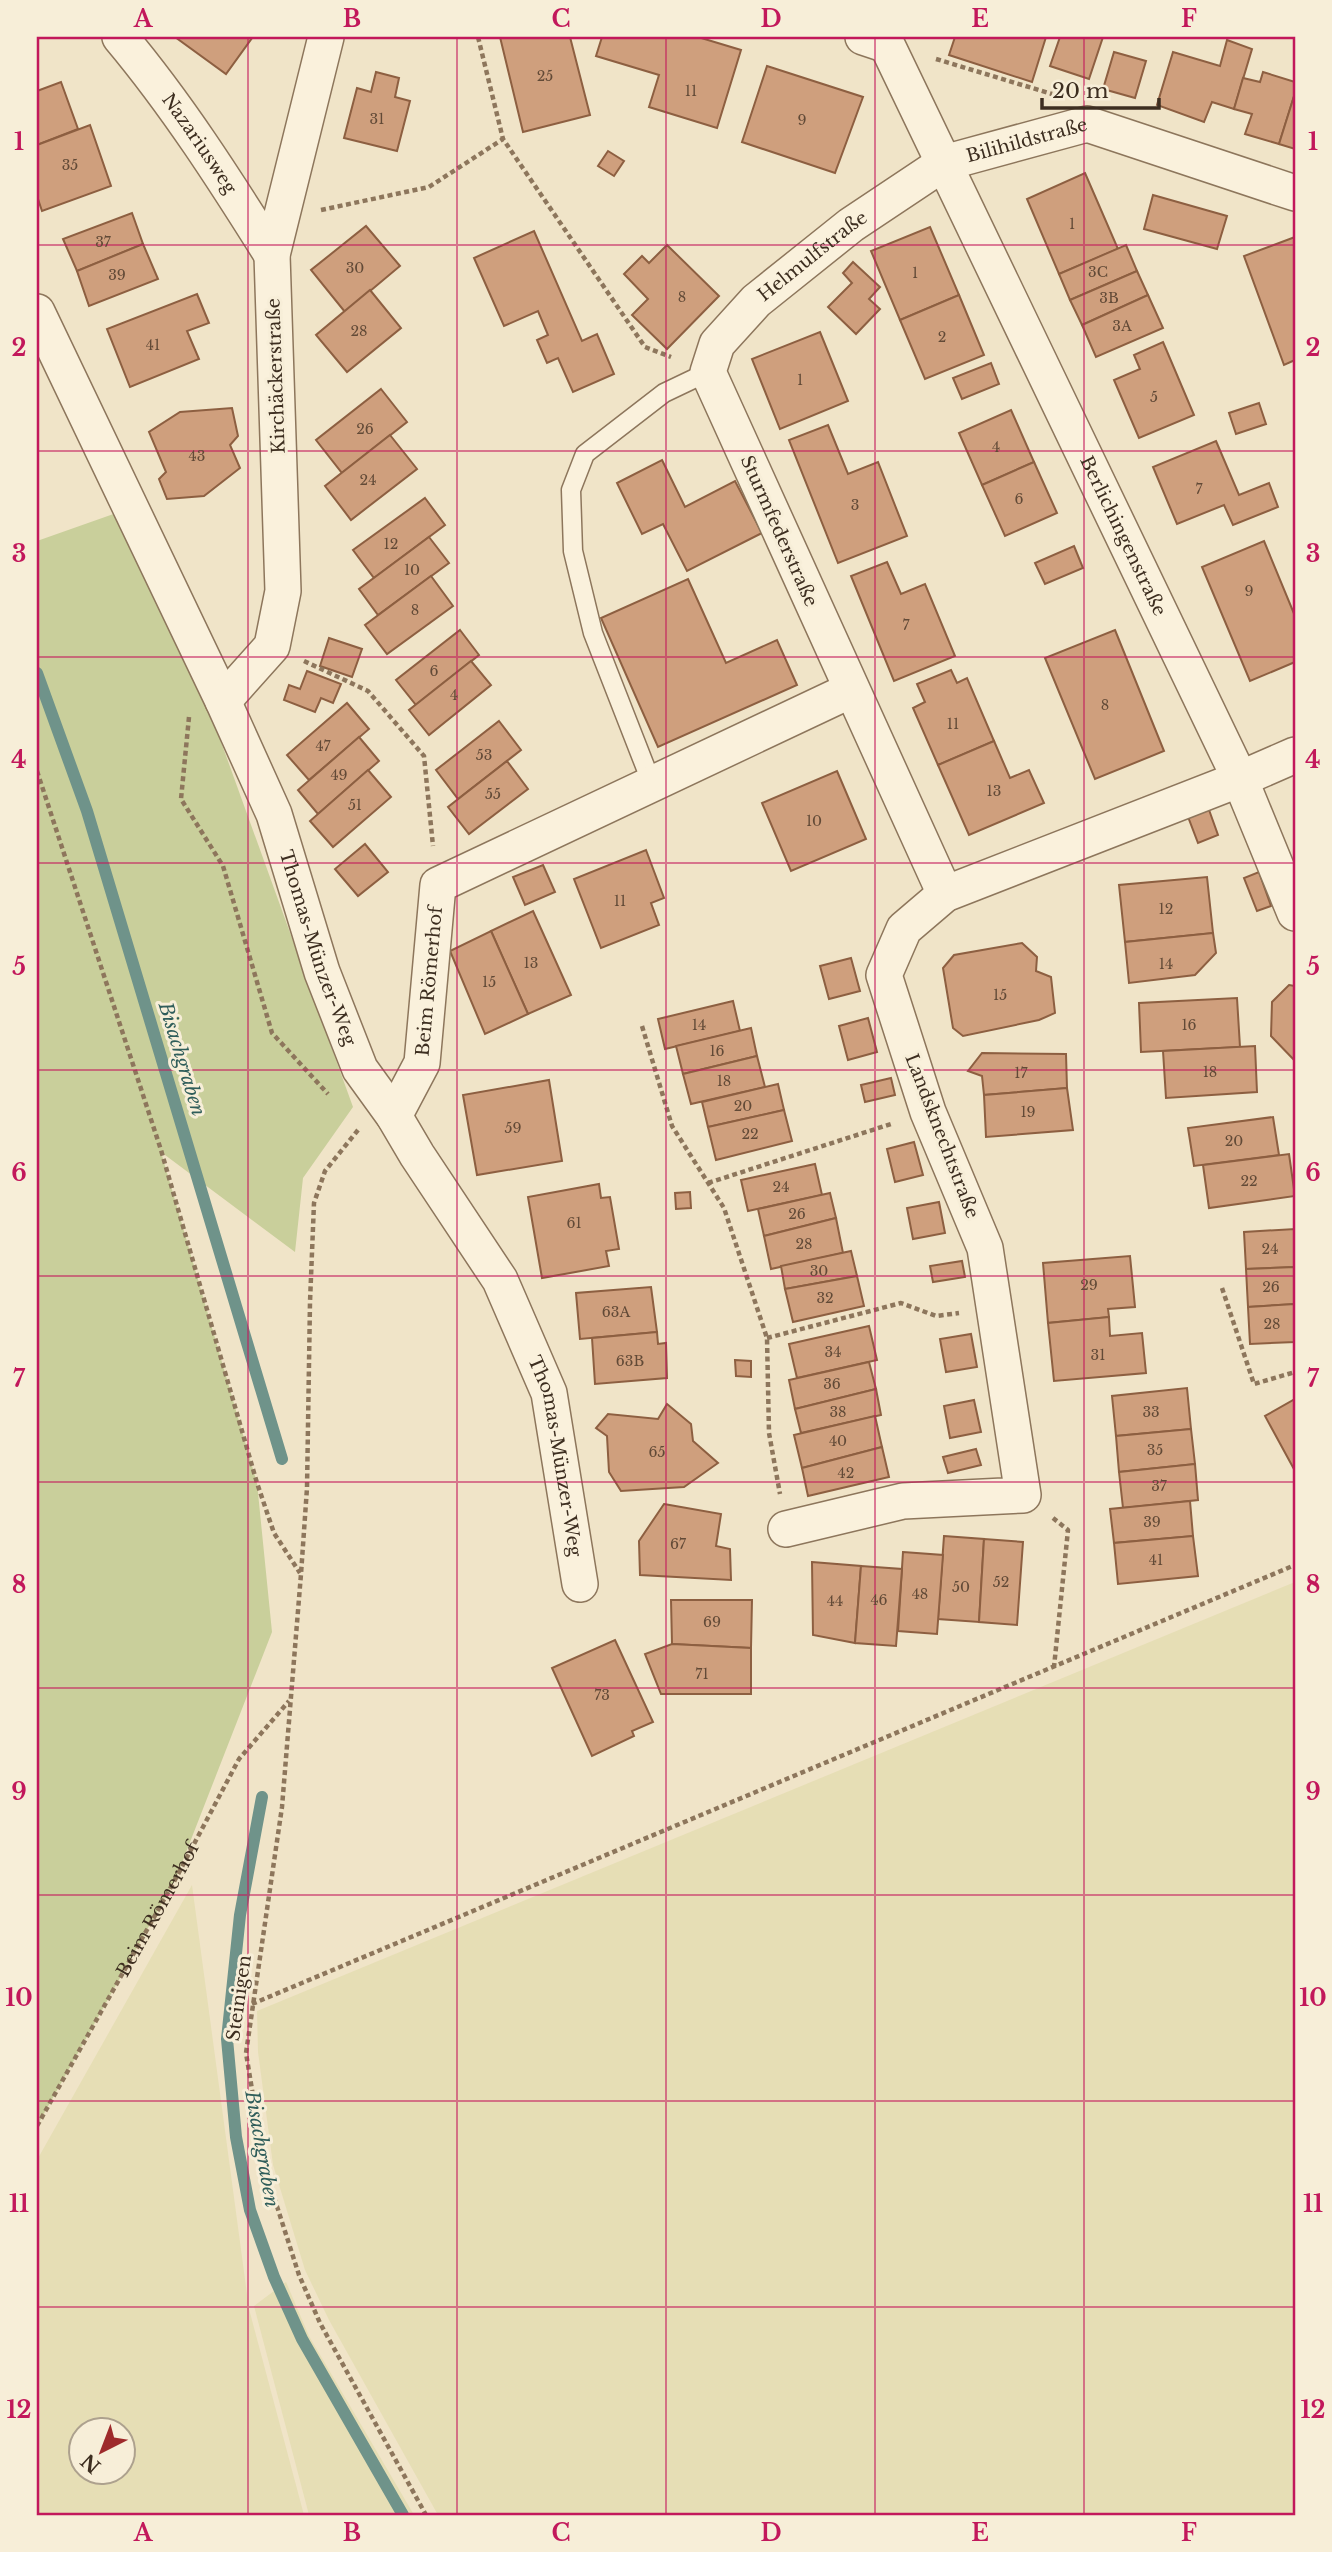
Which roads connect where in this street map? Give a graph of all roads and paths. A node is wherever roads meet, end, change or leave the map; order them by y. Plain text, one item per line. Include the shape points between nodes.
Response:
1 (120, 37) edge
2 (326, 37) edge
3 (478, 37) edge
4 (880, 40) edge
5 (1087, 124) junction
6 (503, 139) junction
7 (944, 163) junction
8 (1295, 193) edge
9 (282, 218) junction
10 (272, 255) junction
11 (37, 313) edge
12 (708, 372) junction
13 (272, 646) junction
14 (851, 690) junction
15 (223, 701) junction
16 (189, 716) dead end
17 (1295, 755) edge
18 (37, 771) edge
19 (1240, 779) junction
20 (652, 784) junction
21 (438, 885) junction
22 (945, 894) junction
23 (1295, 913) edge
24 (642, 1026) dead end
25 (333, 1100) dead end
26 (928, 1112) junction
27 (394, 1116) junction
28 (708, 1183) junction
29 (1222, 1288) dead end
30 (995, 1309) junction
31 (767, 1338) junction
32 (1295, 1372) edge
33 (1023, 1495) junction
34 (786, 1529) joint
35 (1295, 1565) edge
36 (301, 1574) junction
37 (580, 1584) dead end
38 (1054, 1667) junction
39 (290, 1700) junction
40 (252, 2004) junction
41 (37, 2126) edge
42 (426, 2515) edge

1 - 10 street, Nazariusweg via 218,169
2 - 9 street, Kirchäckerstraße
3 - 6 path
4 - 5 path via 1076,102
4 - 7 street, Bilihildstraße
5 - 7 street, Bilihildstraße
5 - 8 street, Bilihildstraße
6 - 9 path via 429,187
6 - 12 path via 645,347
7 - 12 street, Helmulfstraße via 851,225 756,301 717,344
7 - 19 street, Berlichingenstraße
9 - 10 street, Kirchäckerstraße
10 - 13 street, Kirchäckerstraße via 283,591
11 - 15 street, Thomas-Münzer-Weg
12 - 14 street, Sturmfederstraße
12 - 20 lane via 664,393 585,454 571,490 573,551 593,633
13 - 15 street
13 - 21 path via 368,691 424,756
14 - 20 street, Beim Römerhof
14 - 22 street, Sturmfederstraße
15 - 27 street, Thomas-Münzer-Weg via 274,814 322,972 360,1069
16 - 25 path via 181,799 223,866 272,1033
17 - 19 street, Landsknechtstraße
18 - 36 path via 161,1150 257,1483 274,1533
19 - 22 street, Landsknechtstraße
19 - 23 street, Berlichingenstraße
20 - 21 street, Beim Römerhof
21 - 27 street, Beim Römerhof via 422,1063
22 - 26 street, Landsknechtstraße via 904,929 884,975
24 - 28 path via 672,1126
26 - 28 path
26 - 30 street, Landsknechtstraße via 985,1248
27 - 36 path via 359,1128 325,1171 314,1203
27 - 37 street, Thomas-Münzer-Weg via 500,1280 549,1394
28 - 31 path via 724,1208
29 - 32 path via 1254,1384
30 - 31 path via 936,1316 901,1303
30 - 33 street, Landsknechtstraße
31 - 34 path via 769,1433
33 - 34 street via 903,1502
33 - 38 path via 1068,1530
35 - 38 path
36 - 39 path, Steinigen
38 - 40 path
39 - 40 path, Steinigen via 282,1807
39 - 41 path, Beim Römerhof via 239,1759
40 - 42 path, Steinigen via 246,2053 265,2169 299,2275 320,2323

